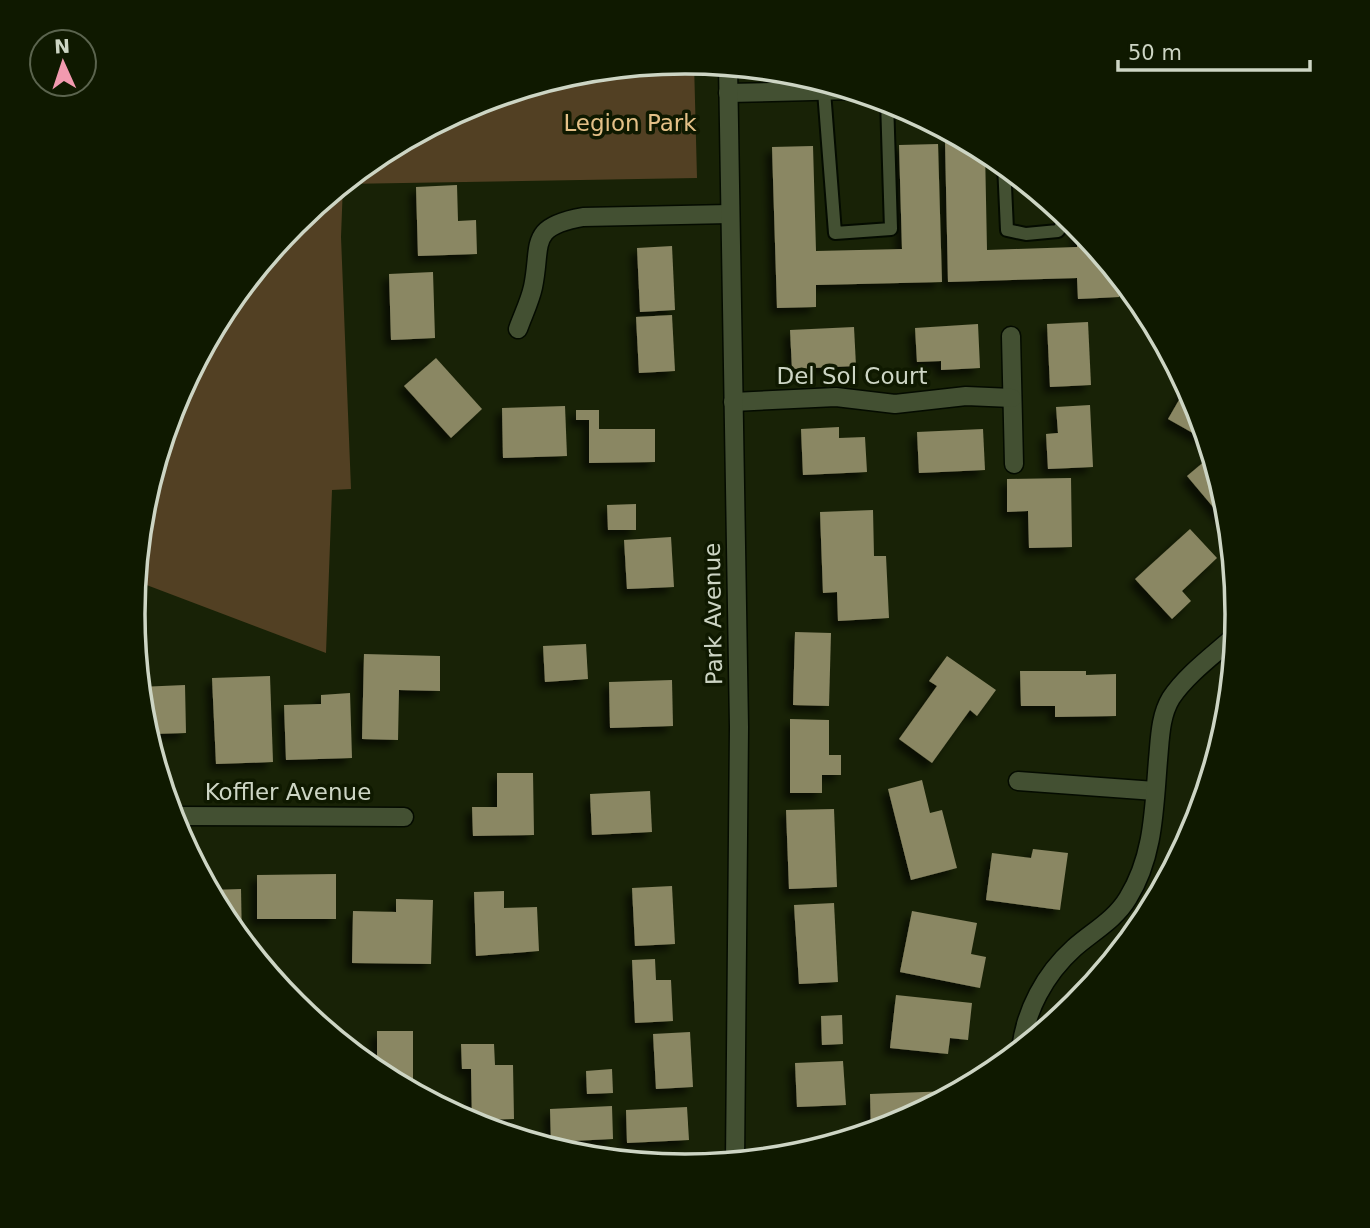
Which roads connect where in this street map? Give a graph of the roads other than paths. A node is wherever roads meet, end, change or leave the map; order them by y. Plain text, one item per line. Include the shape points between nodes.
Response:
1 (728, 76) edge
2 (821, 91) edge
3 (824, 91) edge
4 (728, 93) junction
5 (887, 113) edge
6 (1005, 179) edge
7 (730, 214) junction
8 (1061, 226) edge
9 (519, 329) dead end
10 (1011, 336) dead end
11 (1012, 398) junction
12 (733, 402) junction
13 (1014, 464) dead end
14 (1224, 646) edge
15 (1018, 780) dead end
16 (1155, 790) junction
17 (184, 816) edge
18 (404, 817) dead end
19 (1024, 1034) edge
20 (735, 1152) edge

1 - 4 street, Park Avenue
2 - 4 street
3 - 5 lane via 835,233 891,229
4 - 7 street, Park Avenue
6 - 8 lane via 1007,230 1026,234 1058,231
7 - 9 street via 583,217 548,228 537,248 533,288
7 - 12 street, Park Avenue
10 - 11 street
11 - 12 street, Del Sol Court via 966,396 895,404 836,397
11 - 13 street
12 - 20 street, Park Avenue via 739,727
14 - 16 street via 1171,699 1161,728
15 - 16 street
16 - 19 street via 1147,857 1127,900 1049,977
17 - 18 street, Koffler Avenue

